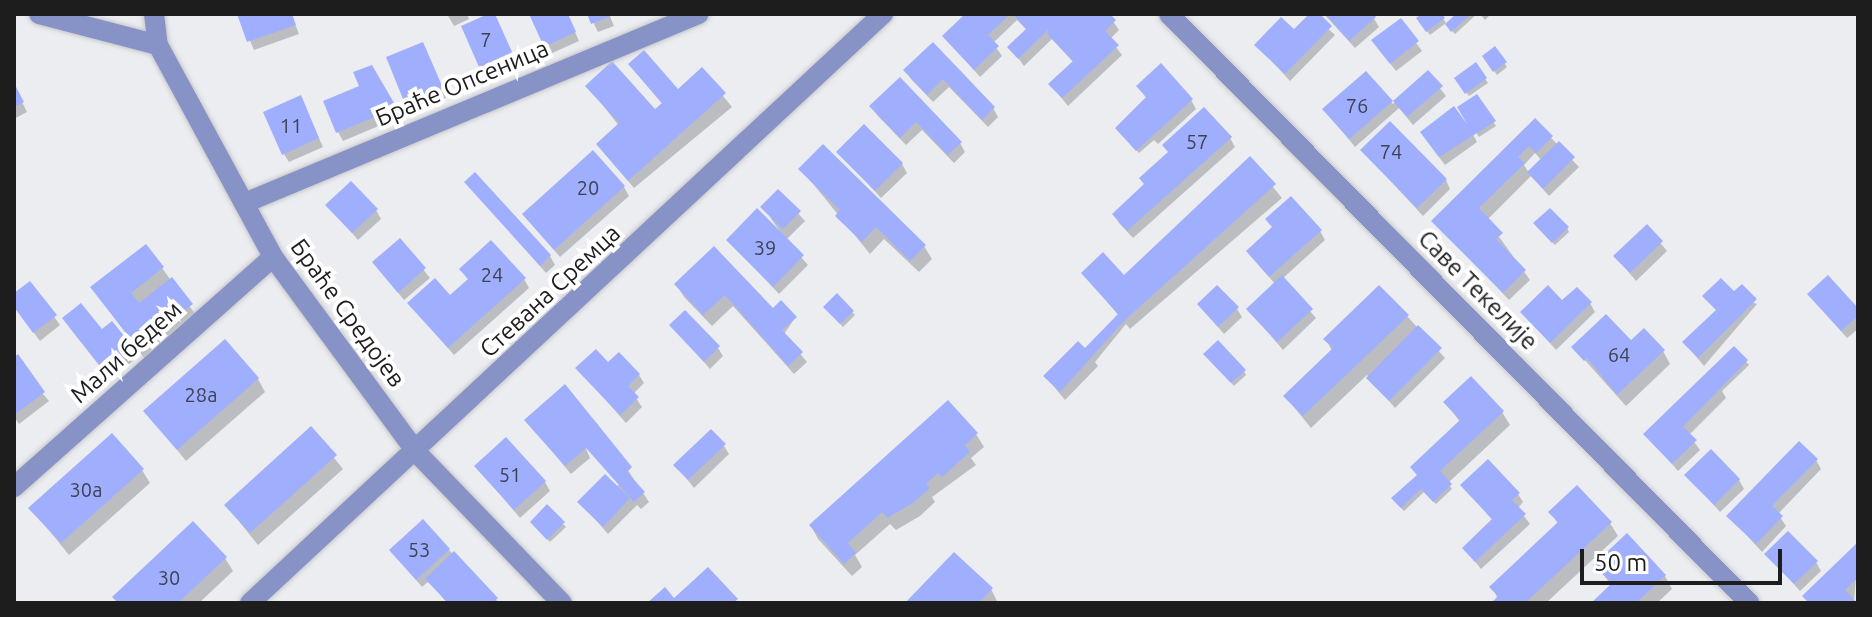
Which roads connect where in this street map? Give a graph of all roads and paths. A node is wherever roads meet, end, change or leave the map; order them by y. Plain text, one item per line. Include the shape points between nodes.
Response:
1 (39, 14) edge
2 (154, 14) edge
3 (698, 14) edge
4 (883, 14) edge
5 (1169, 14) edge
6 (643, 23) edge
7 (158, 45) junction
8 (247, 202) junction
9 (273, 257) junction
10 (416, 452) junction
11 (14, 487) edge
12 (250, 603) edge
13 (562, 603) edge
14 (1749, 603) edge

1 - 7 street
2 - 7 street, Браће Средојев
3 - 6 street, Браће Опсеница
4 - 10 street, Стевана Сремца
5 - 14 street, Саве Текелије
6 - 8 street, Браће Опсеница
7 - 8 street, Браће Средојев
8 - 9 street, Браће Средојев
9 - 10 street, Браће Средојев
9 - 11 street, Мали бедем
10 - 12 street, Стевана Сремца
10 - 13 street, Браће Средојев

